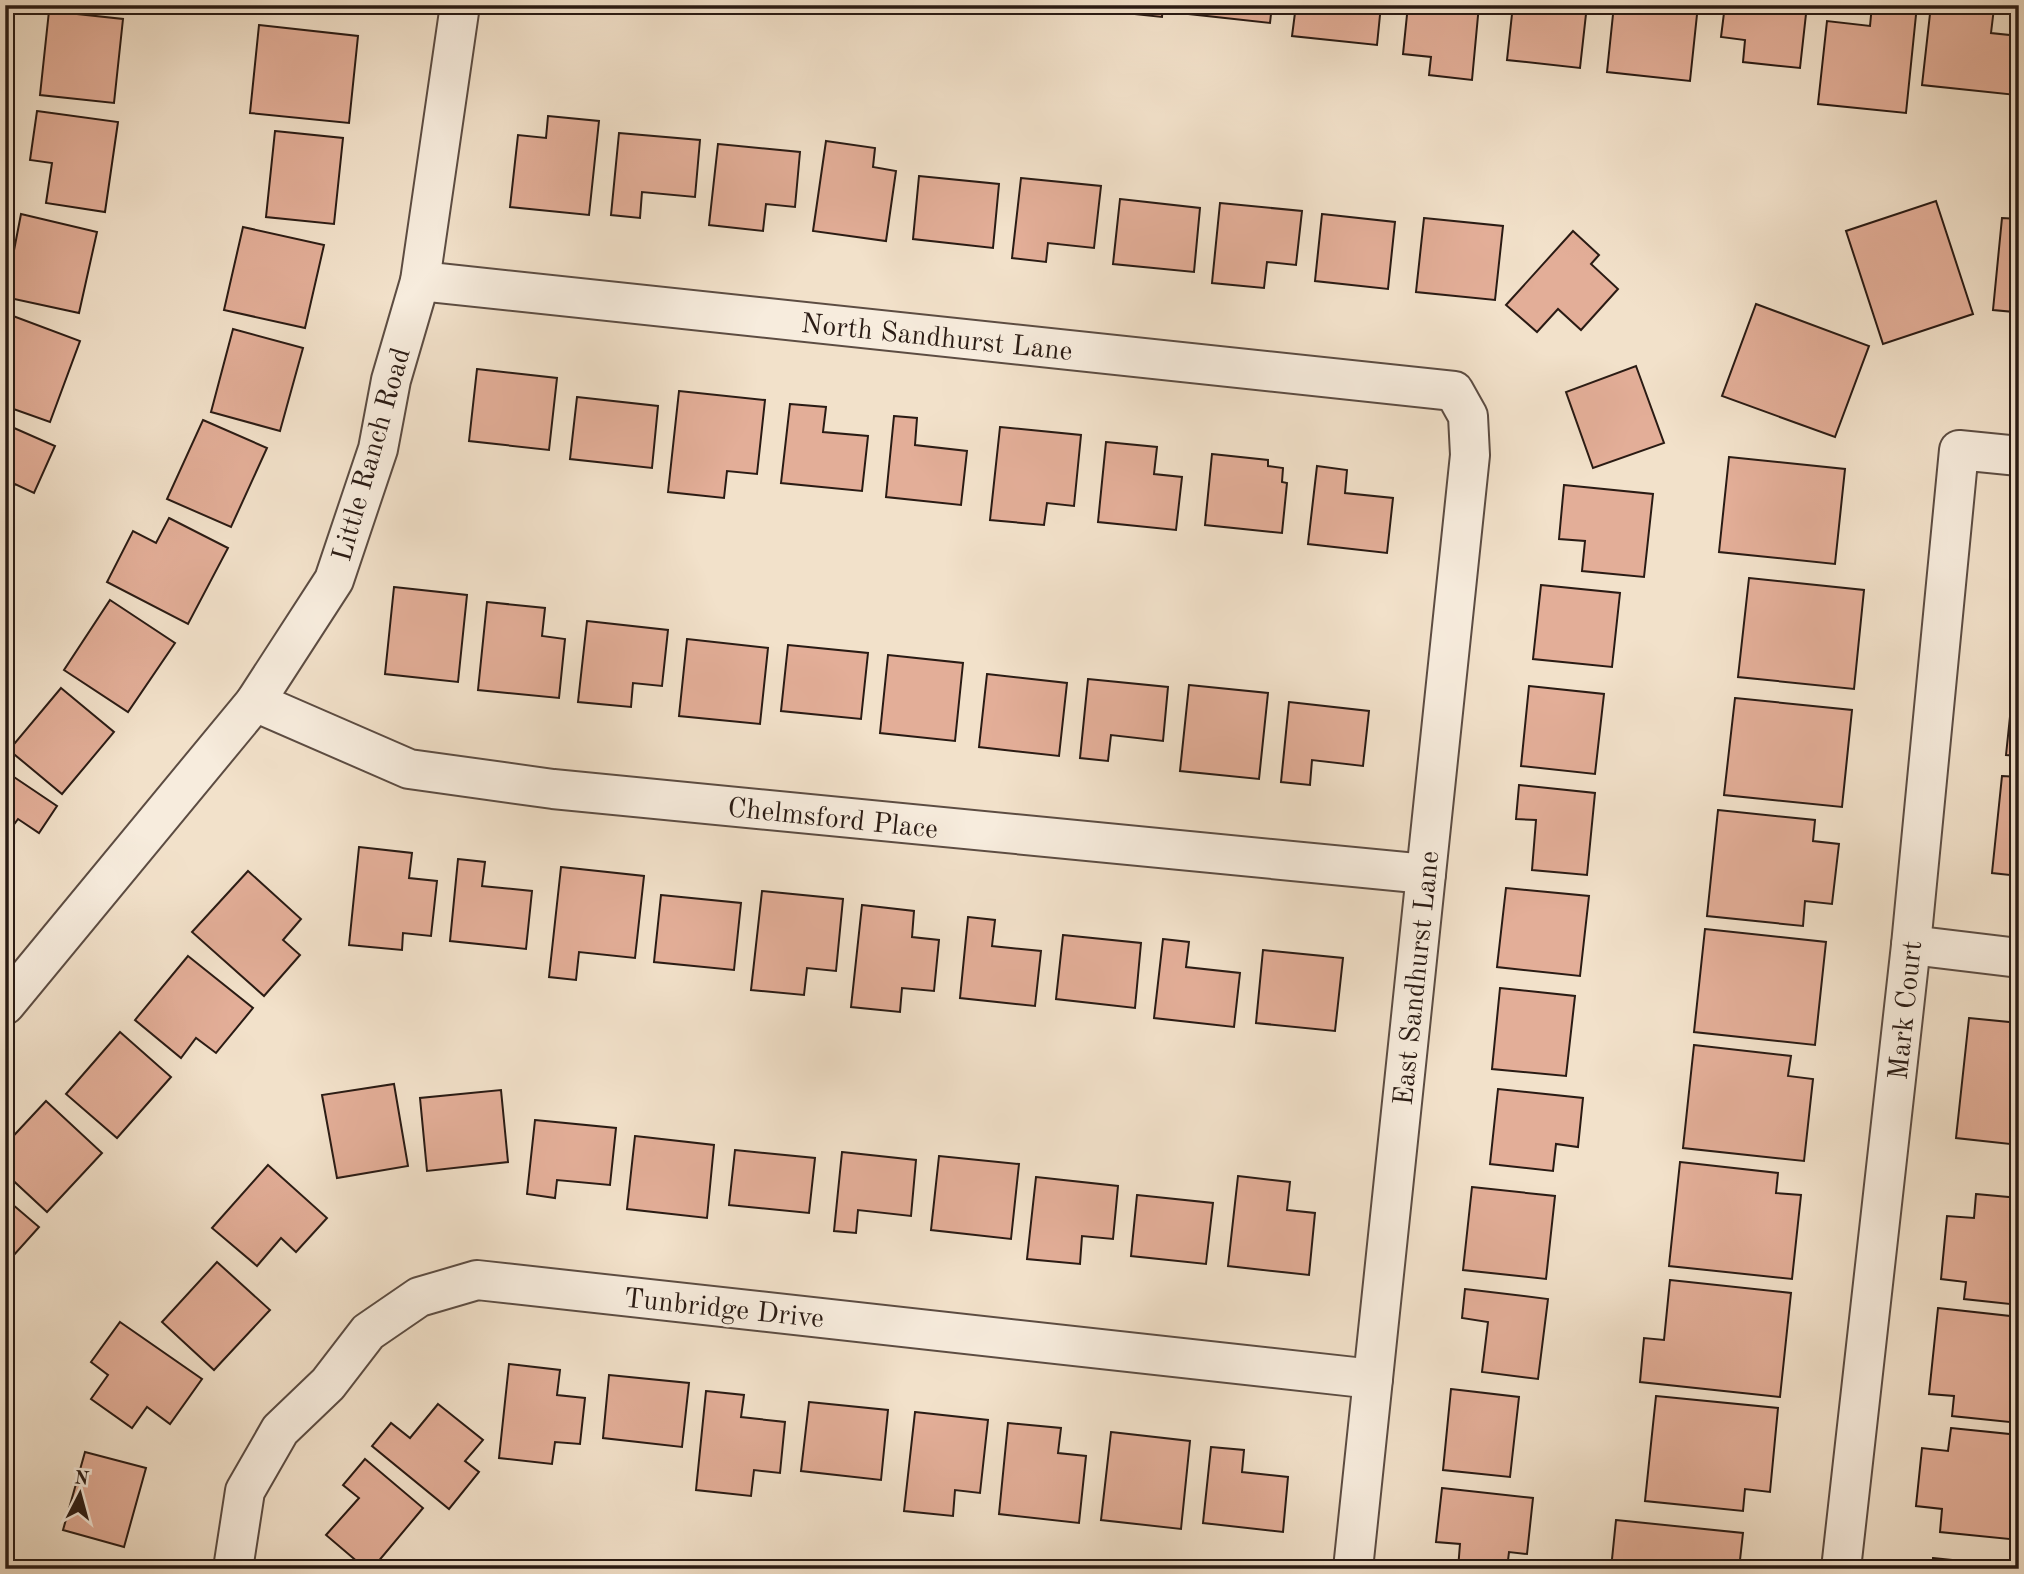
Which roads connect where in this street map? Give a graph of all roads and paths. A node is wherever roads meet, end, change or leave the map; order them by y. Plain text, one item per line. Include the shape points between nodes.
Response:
1 (460, 5) edge
2 (420, 281) junction
3 (1454, 391) joint
4 (2019, 456) edge
5 (255, 702) junction
6 (1426, 874) junction
7 (1911, 944) junction
8 (2019, 958) edge
9 (5, 1004) edge
10 (1373, 1379) junction
11 (233, 1569) edge
12 (1353, 1569) edge
13 (1841, 1569) edge

1 - 2 street, Little Ranch Road
2 - 3 street, North Sandhurst Lane
2 - 5 street, Little Ranch Road via 391,380 378,449 334,580
3 - 6 street, East Sandhurst Lane via 1468,416 1470,455
4 - 7 street, Mark Court via 1959,450
5 - 6 street, Chelmsford Place via 422,771 552,789
5 - 9 street, Little Ranch Road
6 - 10 street, East Sandhurst Lane
7 - 8 street
7 - 13 street, Mark Court
10 - 11 street, Tunbridge Drive via 477,1280 419,1297 368,1332 328,1384 281,1430 245,1491
10 - 12 street, East Sandhurst Lane

